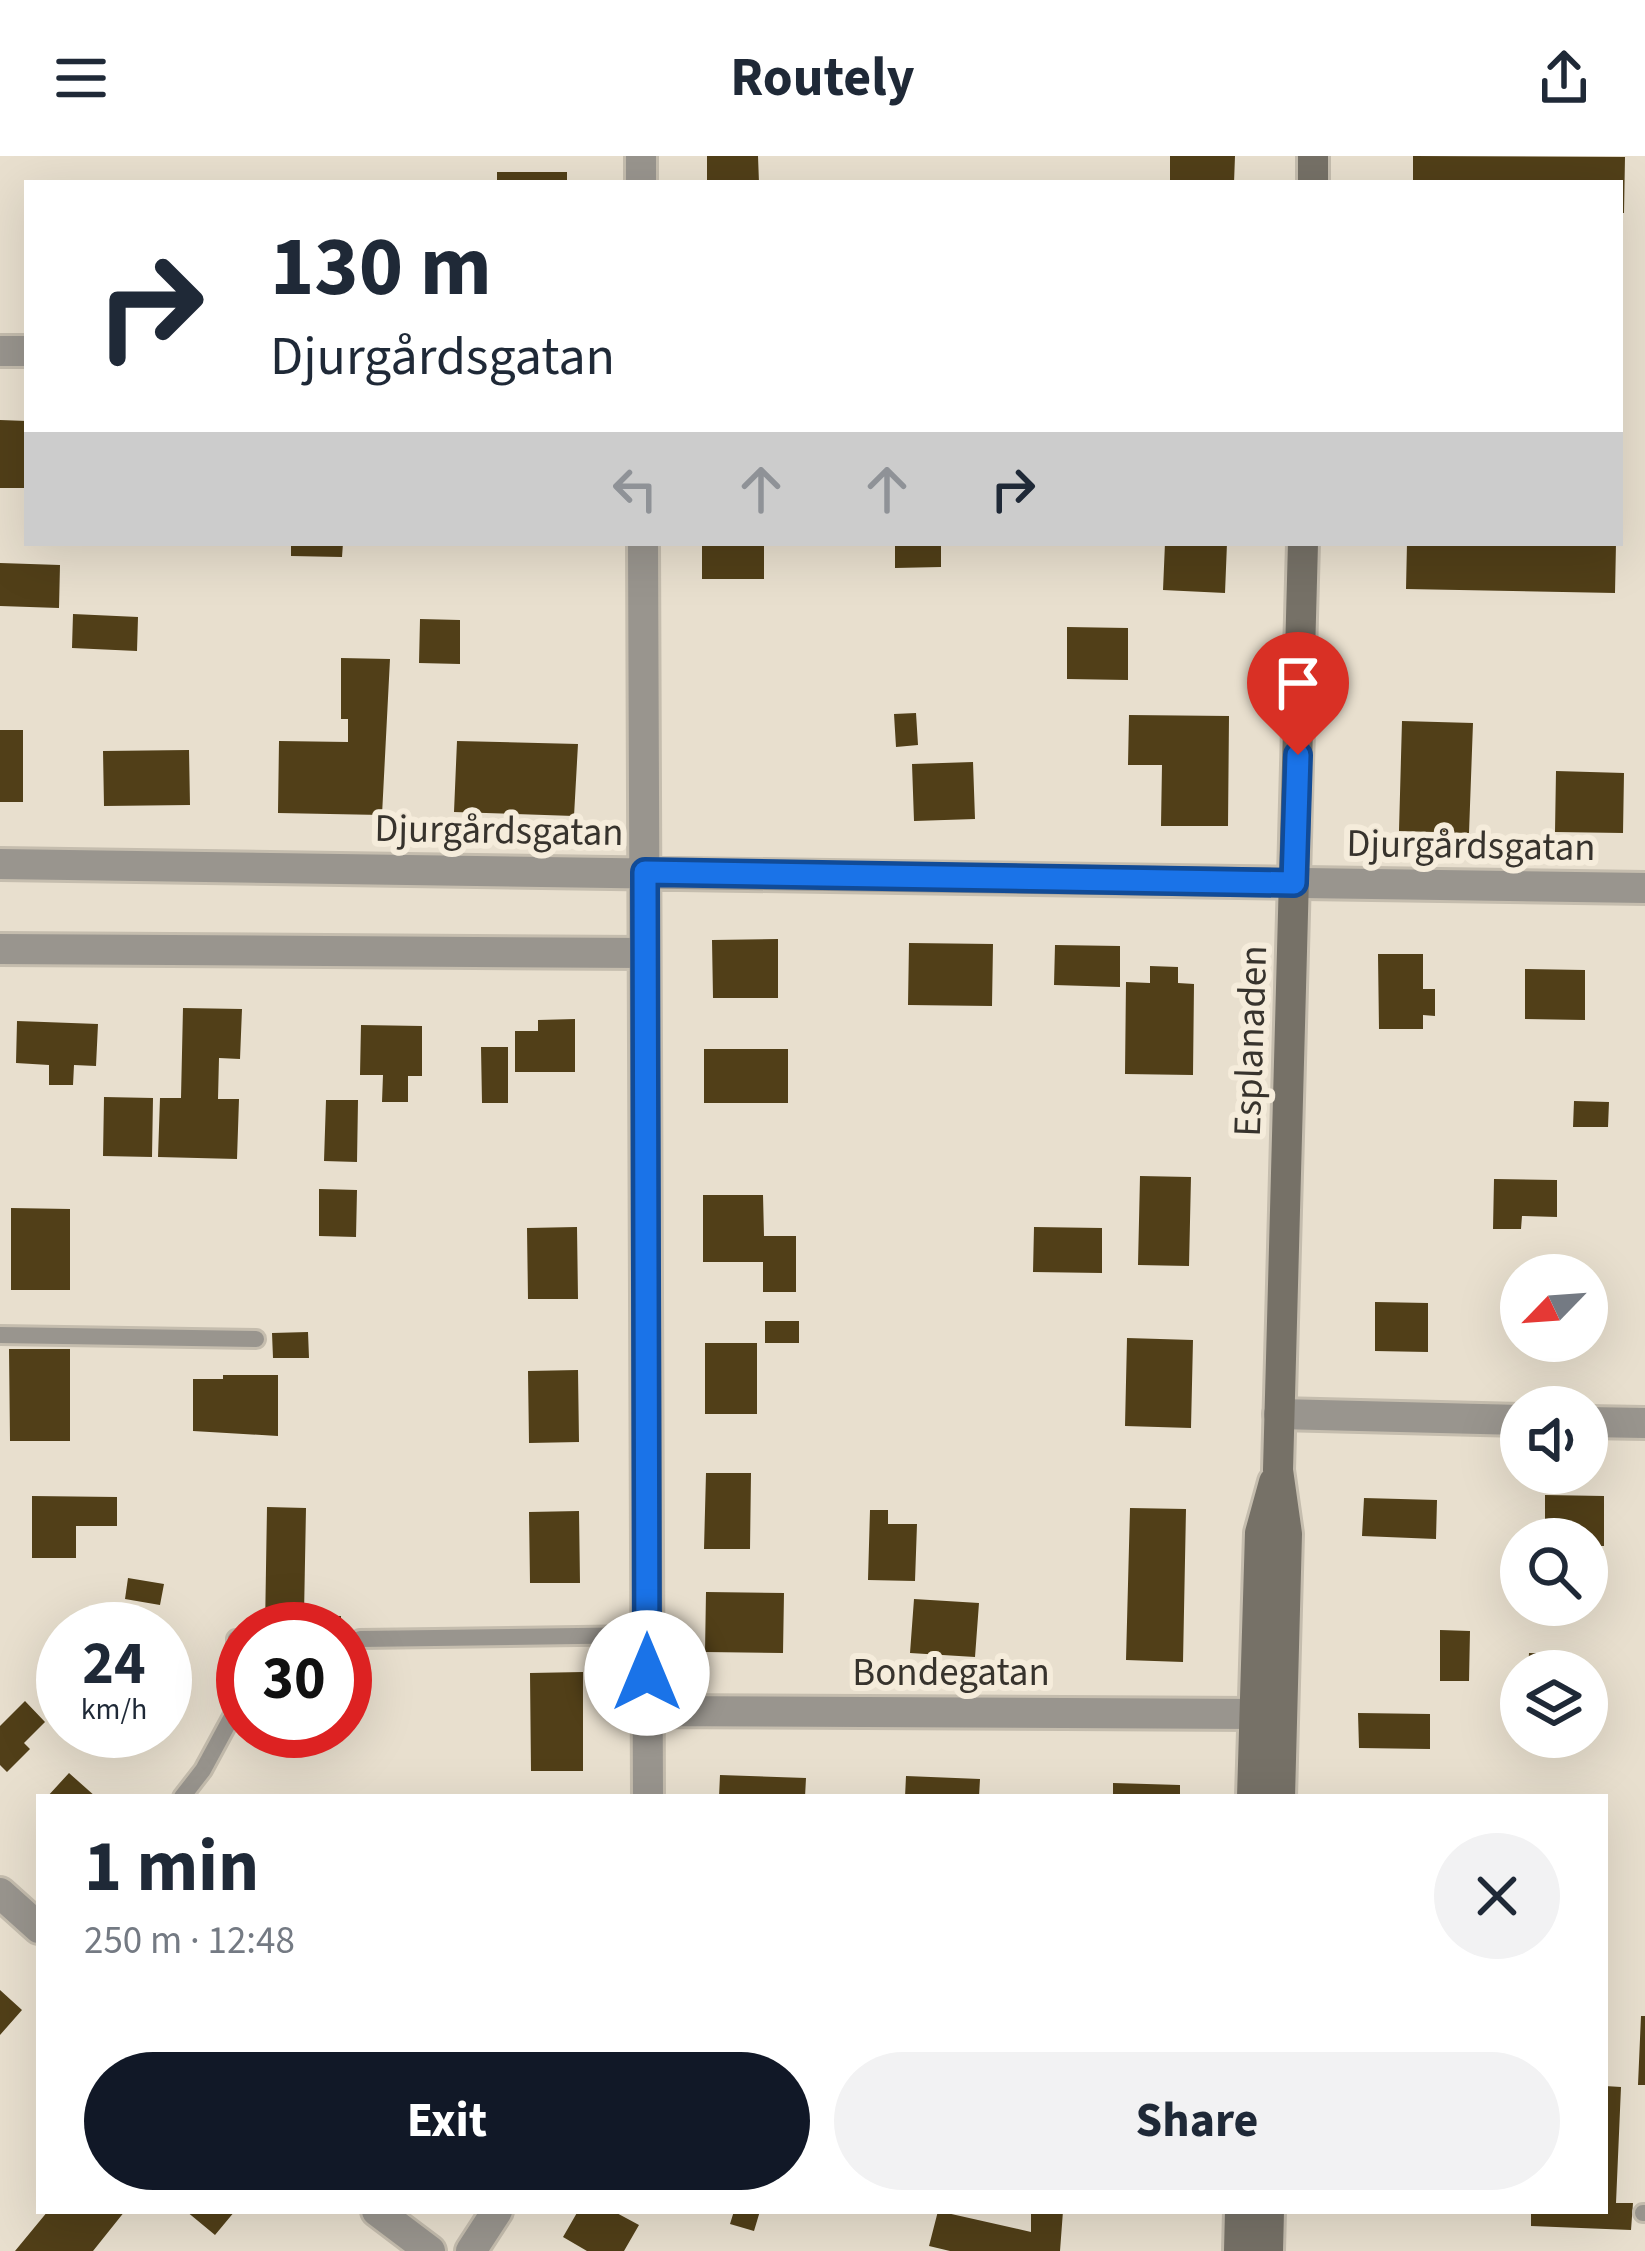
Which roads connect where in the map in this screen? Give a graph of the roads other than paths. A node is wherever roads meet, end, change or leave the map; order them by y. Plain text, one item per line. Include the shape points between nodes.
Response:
1 (643, 546) edge
2 (1303, 546) edge
3 (0, 864) edge
4 (645, 872) junction
5 (1294, 883) junction
6 (1645, 888) edge
7 (0, 949) edge
8 (643, 953) junction
9 (0, 1335) edge
10 (256, 1340) dead end
11 (1279, 1414) junction
12 (1500, 1419) edge
13 (1608, 1422) edge
14 (1645, 1423) edge
15 (1278, 1470) junction
16 (646, 1635) junction
17 (372, 1639) edge
18 (647, 1711) junction
19 (1255, 1714) junction
20 (216, 1746) edge
21 (184, 1794) edge
22 (648, 1794) edge
23 (1252, 1794) edge
24 (1280, 1794) edge
25 (0, 1893) edge
26 (36, 1925) edge
27 (381, 2214) edge
28 (495, 2214) edge
29 (1240, 2214) edge
30 (1269, 2214) edge
31 (430, 2251) edge
32 (471, 2251) edge
33 (1239, 2251) edge
34 (1268, 2251) edge

1 - 4 street
2 - 5 street, Esplanaden
3 - 4 street, Djurgårdsgatan
4 - 5 street, Djurgårdsgatan
4 - 8 street
5 - 6 street, Djurgårdsgatan
5 - 11 street, Esplanaden
7 - 8 street
8 - 16 street
9 - 10 lane
11 - 12 street
11 - 15 street, Esplanaden
13 - 14 street
15 - 19 street, Esplanaden via 1260,1533
15 - 24 street, Esplanaden via 1287,1534
16 - 17 lane
16 - 18 street
18 - 19 street, Bondegatan
18 - 22 street
19 - 23 street, Esplanaden
20 - 21 lane
25 - 26 street
27 - 31 street
28 - 32 street
29 - 33 street
30 - 34 street

